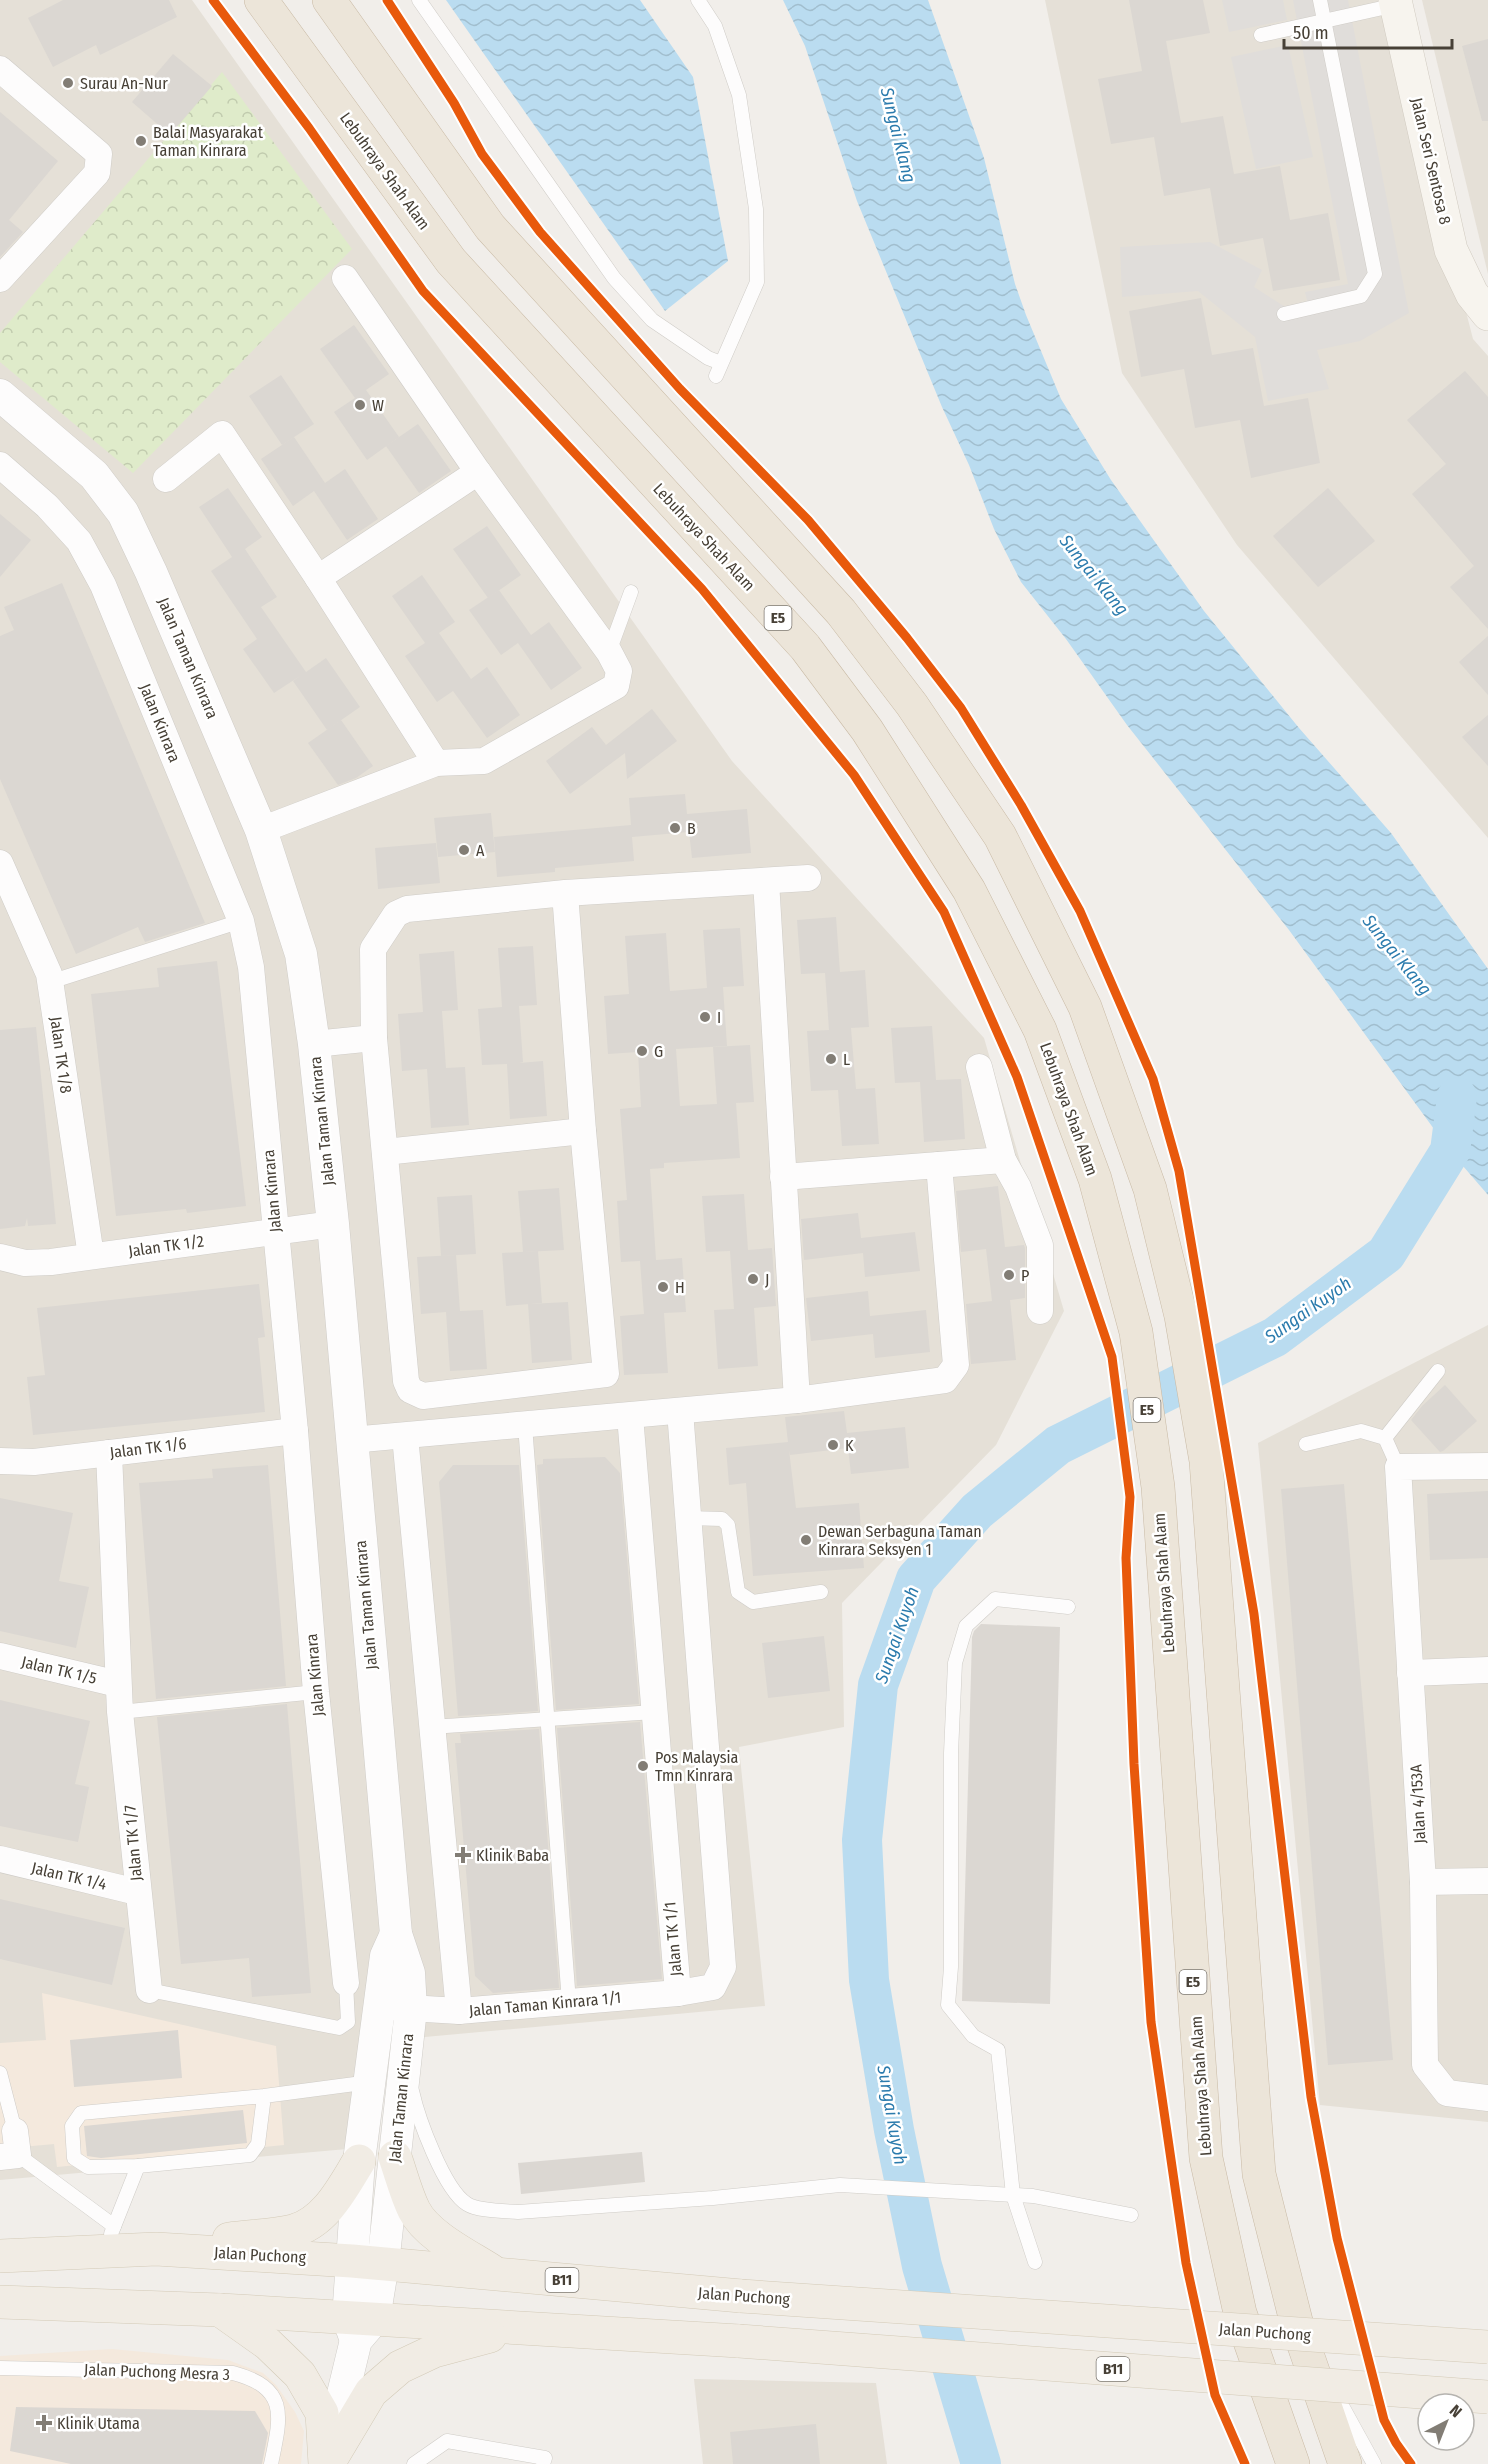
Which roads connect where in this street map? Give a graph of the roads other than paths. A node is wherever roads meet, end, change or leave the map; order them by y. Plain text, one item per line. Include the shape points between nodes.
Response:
1 (261, 0) edge
2 (329, 0) edge
3 (419, 0) edge
4 (699, 0) edge
5 (1320, 0) edge
6 (1396, 2) edge
7 (1324, 20) junction
8 (1261, 35) dead end
9 (0, 69) edge
10 (345, 278) dead end
11 (0, 279) edge
12 (1284, 314) dead end
13 (1488, 314) edge
14 (0, 395) edge
15 (0, 465) edge
16 (478, 472) junction
17 (166, 479) dead end
18 (318, 578) junction
19 (632, 592) dead end
20 (609, 652) junction
21 (436, 764) junction
22 (261, 830) junction
23 (0, 863) edge
24 (808, 878) dead end
25 (766, 881) junction
26 (565, 893) junction
27 (241, 921) junction
28 (50, 982) junction
29 (374, 1038) junction
30 (314, 1044) junction
31 (979, 1067) dead end
32 (583, 1131) junction
33 (386, 1152) junction
34 (1003, 1160) junction
35 (939, 1165) junction
36 (783, 1177) junction
37 (333, 1224) junction
38 (276, 1231) junction
39 (91, 1256) junction
40 (0, 1257) edge
41 (1040, 1311) dead end
42 (1438, 1371) dead end
43 (797, 1400) junction
44 (680, 1411) junction
45 (630, 1416) junction
46 (525, 1425) junction
47 (296, 1431) junction
48 (405, 1436) junction
49 (1384, 1438) junction
50 (351, 1440) junction
51 (1306, 1444) dead end
52 (109, 1452) junction
53 (0, 1461) edge
54 (1488, 1466) edge
55 (1398, 1467) junction
56 (688, 1518) junction
57 (821, 1592) dead end
58 (1068, 1607) dead end
59 (0, 1656) edge
60 (1488, 1670) edge
61 (1410, 1673) junction
62 (118, 1684) junction
63 (316, 1692) junction
64 (120, 1712) junction
65 (654, 1712) junction
66 (548, 1719) junction
67 (431, 1727) junction
68 (0, 1859) edge
69 (1488, 1881) edge
70 (1423, 1882) junction
71 (137, 1892) junction
72 (396, 1934) junction
73 (346, 1983) joint
74 (149, 1990) joint
75 (678, 1993) junction
76 (569, 2002) junction
77 (380, 2007) junction
78 (411, 2009) junction
79 (459, 2011) junction
80 (405, 2060) junction
81 (0, 2073) edge
82 (371, 2082) junction
83 (264, 2096) junction
84 (1488, 2098) edge
85 (11, 2148) edge
86 (394, 2157) junction
87 (359, 2161) junction
88 (138, 2166) junction
89 (1013, 2195) junction
90 (1131, 2215) dead end
91 (109, 2239) junction
92 (156, 2249) junction
93 (0, 2256) edge
94 (1035, 2262) dead end
95 (368, 2263) junction
96 (497, 2274) junction
97 (0, 2302) edge
98 (220, 2310) junction
99 (1297, 2325) junction
100 (359, 2326) junction
101 (518, 2329) junction
102 (1488, 2348) edge
103 (0, 2368) edge
104 (1488, 2397) edge
105 (270, 2464) edge
106 (327, 2464) edge
107 (414, 2464) edge
108 (543, 2464) edge
109 (1293, 2464) edge
110 (1345, 2464) edge
111 (1374, 2464) edge

1 - 109 highway, Lebuhraya Shah Alam / E5 via 451,261 805,647 867,730 969,890 1040,1030 1095,1179 1136,1332 1158,1487 1206,2158 1240,2313
2 - 99 highway via 490,226 841,612 912,705 1000,836 1085,1006 1150,1189 1181,1316 1206,1461 1259,2174
3 - 4 lane via 614,278 652,320 708,358 718,370 756,282 756,209 739,95 716,26
5 - 7 lane
6 - 7 lane
6 - 13 main road, Jalan Seri Sentosa 8 via 1451,250 1472,294
7 - 8 lane
7 - 12 lane via 1375,274 1361,296
9 - 11 street via 99,154 97,173
10 - 16 street
14 - 22 street, Jalan Taman Kinrara via 94,475 123,513
15 - 27 street, Jalan Kinrara via 48,506 71,532 103,585
16 - 18 street
16 - 20 street
17 - 18 street via 222,434
18 - 21 street
19 - 20 lane
20 - 21 street via 619,671 615,686 484,761
21 - 22 street
22 - 30 street, Jalan Taman Kinrara via 301,954
23 - 28 street, Jalan TK 1/8
24 - 25 street
25 - 26 street
25 - 36 street
26 - 29 street via 408,909 396,914 373,949
26 - 32 street
27 - 28 lane
27 - 38 street, Jalan Kinrara via 251,967
28 - 39 street, Jalan TK 1/8
29 - 30 street
29 - 33 street
30 - 37 street, Jalan Taman Kinrara
31 - 34 street
32 - 33 street
32 - 33 street via 606,1374 423,1396 410,1390 406,1382
34 - 35 street
34 - 41 street via 1040,1245
35 - 36 street
35 - 43 street via 956,1365 945,1380
36 - 43 street
37 - 38 street, Jalan TK 1/2
37 - 50 street, Jalan Taman Kinrara
38 - 39 street, Jalan TK 1/2
38 - 47 street, Jalan Kinrara
39 - 40 street, Jalan TK 1/2 via 25,1263
42 - 49 lane
43 - 44 street
44 - 45 street
44 - 56 street, Jalan TK 1/1
45 - 46 street
45 - 65 street, Jalan TK 1/1
46 - 48 street
46 - 66 lane
47 - 52 street, Jalan TK 1/6
47 - 63 street, Jalan Kinrara
48 - 50 street
48 - 67 street
49 - 51 lane via 1361,1431
49 - 55 lane
50 - 72 street, Jalan Taman Kinrara
52 - 53 street, Jalan TK 1/6 via 34,1462
52 - 62 street, Jalan TK 1/7
54 - 55 street
55 - 61 street, Jalan 4/153A
56 - 57 lane via 722,1519 728,1525 738,1592 753,1602
56 - 75 street, Jalan TK 1/1 via 723,1968 713,1987
58 - 89 lane via 995,1599 966,1626 955,1663 948,2005 973,2036 998,2050
59 - 62 street, Jalan TK 1/5
60 - 61 street
61 - 70 street, Jalan 4/153A
62 - 64 street, Jalan TK 1/7
63 - 64 lane
63 - 73 street, Jalan Kinrara
64 - 71 street, Jalan TK 1/7
65 - 66 lane
65 - 75 street, Jalan TK 1/1
66 - 67 lane
66 - 76 lane
67 - 79 street
68 - 71 street, Jalan TK 1/4
69 - 70 street
70 - 84 street, Jalan 4/153A via 1425,2065 1447,2093
71 - 74 street, Jalan TK 1/7
72 - 77 street, Jalan Taman Kinrara via 386,1956
72 - 78 street, Jalan Taman Kinrara via 409,1972
73 - 74 lane, Jalan TK 1/7 via 348,2022 339,2028
75 - 76 street, Jalan Taman Kinrara 1/1
76 - 79 street, Jalan Taman Kinrara 1/1
77 - 78 street
77 - 82 street, Jalan Taman Kinrara
78 - 79 street, Jalan Taman Kinrara 1/1
78 - 80 street, Jalan Taman Kinrara
80 - 86 street, Jalan Taman Kinrara
80 - 89 lane via 415,2106 433,2150 448,2183 468,2205 518,2212 840,2185
81 - 85 lane
82 - 83 lane
82 - 87 street, Jalan Taman Kinrara
83 - 88 lane via 258,2144 250,2155
83 - 88 lane via 81,2113 72,2126 74,2158 88,2167
85 - 91 lane
86 - 95 street, Jalan Taman Kinrara
86 - 96 main road via 414,2211 446,2241
87 - 92 main road via 319,2217 295,2230
87 - 95 street, Jalan Taman Kinrara
88 - 91 lane
89 - 90 lane
89 - 94 lane
91 - 92 main road, Jalan Puchong / B11
91 - 93 main road, Jalan Puchong / B11
92 - 95 main road, Jalan Puchong / B11
95 - 96 main road, Jalan Puchong / B11
95 - 100 street
96 - 102 main road, Jalan Puchong / B11, bridge via 741,2296
97 - 98 main road, B11
98 - 100 main road, B11
98 - 106 main road via 268,2344 300,2375 322,2413
99 - 110 highway
99 - 111 lane
100 - 101 main road, B11
100 - 106 street
101 - 104 main road, B11, bridge via 739,2341
101 - 106 main road via 434,2351 400,2367 371,2392
103 - 105 lane, Jalan Puchong Mesra 3 via 233,2373 251,2378 268,2389 279,2408 279,2428
107 - 108 lane via 447,2441 545,2458

